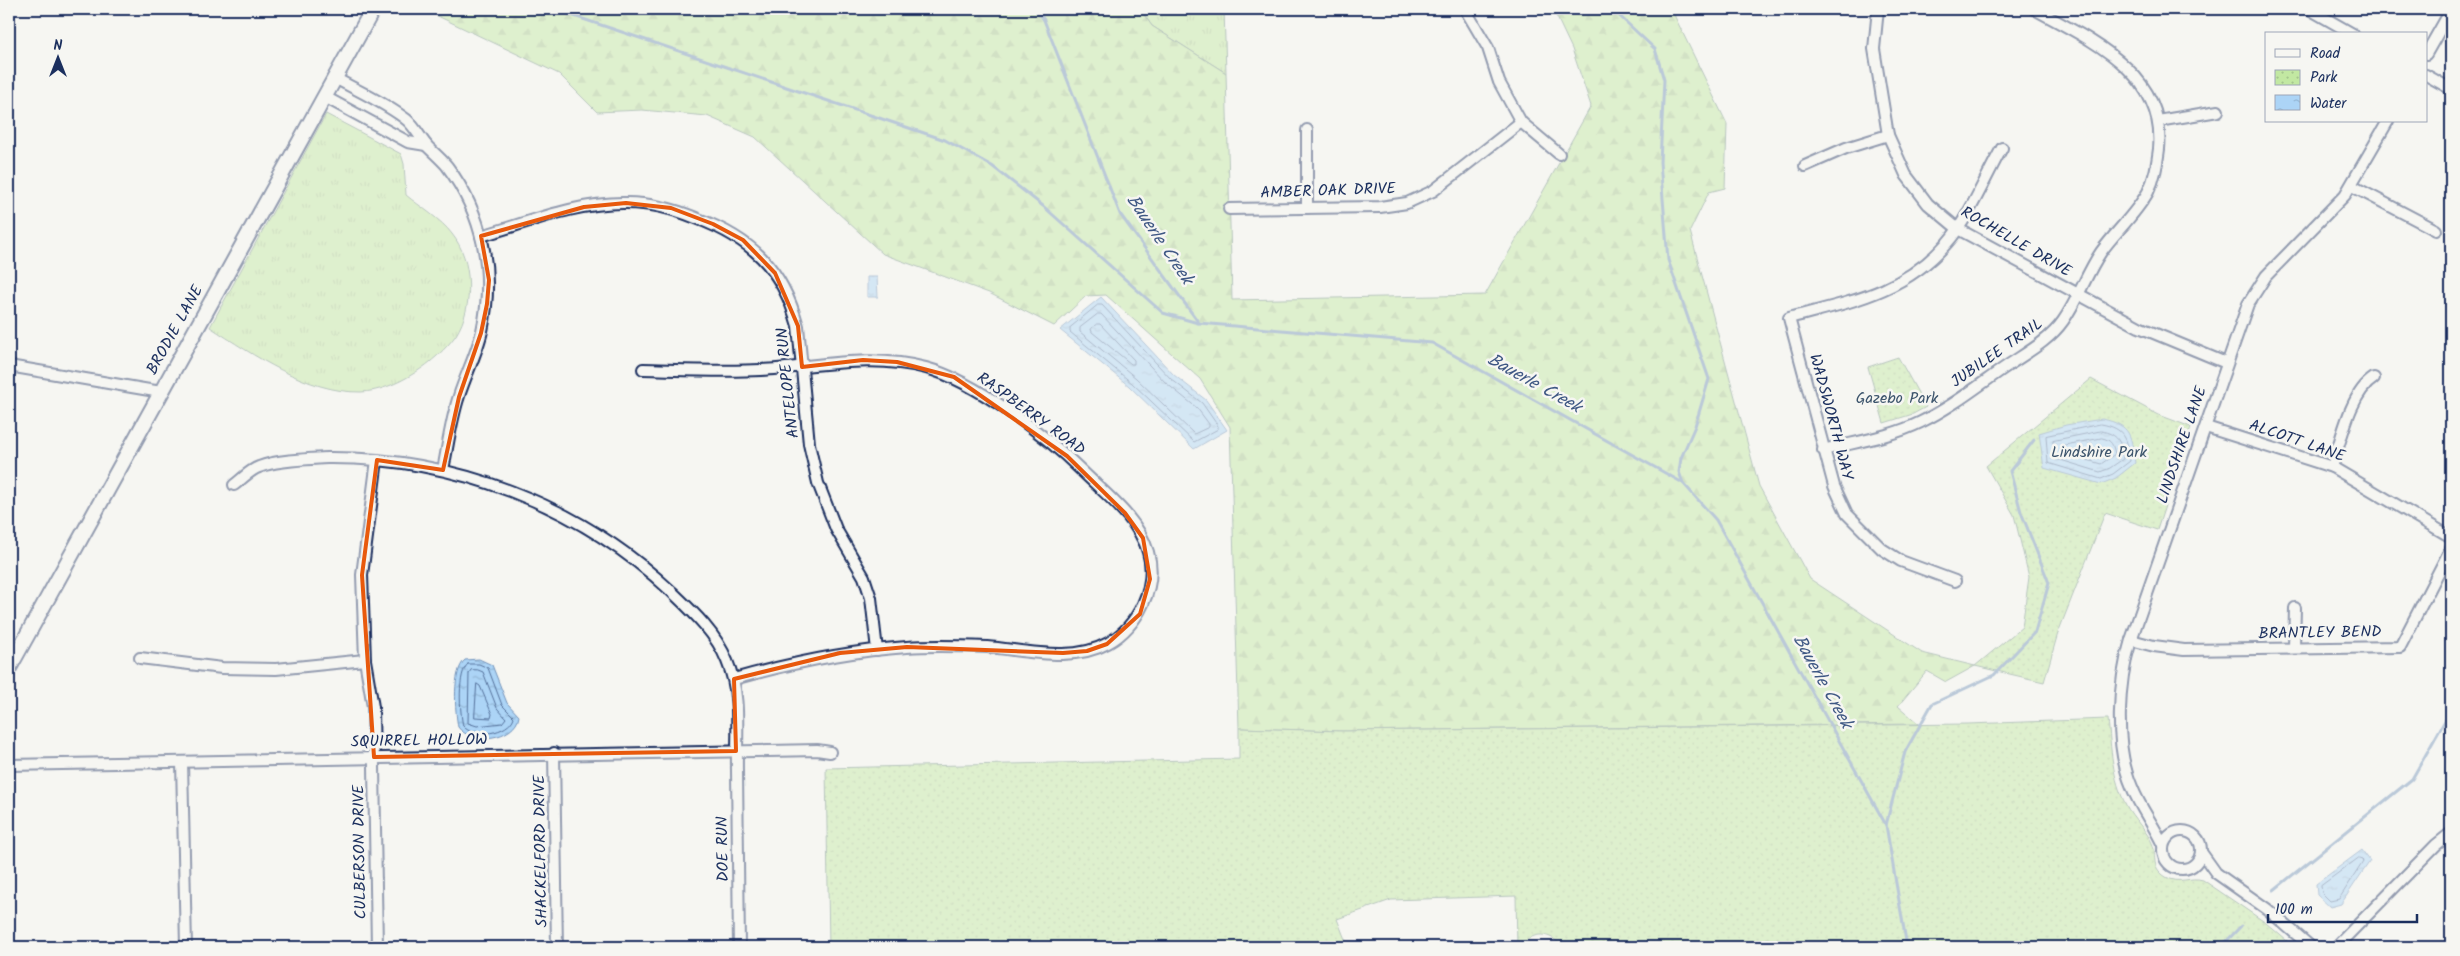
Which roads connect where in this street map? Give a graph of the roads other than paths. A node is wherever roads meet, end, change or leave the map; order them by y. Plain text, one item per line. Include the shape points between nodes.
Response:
1 (373, 9) edge
2 (1465, 9) edge
3 (1878, 9) edge
4 (2034, 9) edge
5 (2309, 9) edge
6 (2451, 10) edge
7 (2349, 32) edge
8 (2428, 50) edge
9 (2428, 77) edge
10 (335, 78) junction
11 (2451, 89) edge
12 (324, 97) junction
13 (2218, 111) dead end
14 (2158, 121) junction
15 (1521, 122) junction
16 (2387, 122) edge
17 (1307, 130) dead end
18 (1888, 135) junction
19 (426, 145) junction
20 (2002, 148) dead end
21 (1559, 154) dead end
22 (1805, 166) dead end
23 (2352, 186) junction
24 (1307, 208) junction
25 (1229, 209) dead end
26 (1958, 229) junction
27 (2436, 230) dead end
28 (481, 236) junction
29 (2078, 294) junction
30 (2226, 363) junction
31 (9, 366) edge
32 (802, 367) junction
33 (643, 369) dead end
34 (2374, 378) dead end
35 (161, 392) junction
36 (2206, 427) junction
37 (1823, 450) junction
38 (377, 460) junction
39 (2332, 467) junction
40 (443, 470) junction
41 (234, 485) dead end
42 (2451, 537) edge
43 (2451, 548) edge
44 (1955, 581) dead end
45 (2295, 608) dead end
46 (2131, 640) junction
47 (2294, 648) junction
48 (877, 650) junction
49 (140, 658) dead end
50 (365, 660) junction
51 (9, 666) edge
52 (734, 680) junction
53 (736, 751) junction
54 (830, 752) dead end
55 (554, 753) junction
56 (374, 757) junction
57 (182, 762) junction
58 (9, 765) edge
59 (2149, 820) junction
60 (2176, 832) junction
61 (2451, 833) edge
62 (2163, 844) junction
63 (2201, 852) junction
64 (2191, 867) junction
65 (2216, 873) junction
66 (186, 947) edge
67 (377, 947) edge
68 (557, 947) edge
69 (739, 947) edge
70 (2311, 947) edge
71 (2336, 947) edge

1 - 10 main road, BRODIE LANE
2 - 15 street via 1484,41 1499,82
3 - 18 street, ROCHELLE DRIVE via 1874,49
4 - 14 street, JUBILEE TRAIL via 2116,56 2146,92
5 - 7 street
6 - 8 street
9 - 11 street
10 - 12 main road, BRODIE LANE
10 - 19 street via 406,119 417,129
12 - 19 street via 408,142
12 - 35 main road, BRODIE LANE
13 - 14 street
14 - 29 street, JUBILEE TRAIL via 2158,158 2149,190 2101,253
15 - 21 street
15 - 24 street, AMBER OAK DRIVE via 1433,191 1418,199 1380,207
16 - 23 street, LINDSHIRE LANE
17 - 24 street
18 - 22 street via 1846,148
18 - 26 street, ROCHELLE DRIVE via 1917,191
19 - 28 street via 446,164 461,187
20 - 26 street
23 - 27 street
23 - 30 street, LINDSHIRE LANE via 2256,290
24 - 25 street, AMBER OAK DRIVE
26 - 29 street, ROCHELLE DRIVE
26 - 37 street, WADSWORTH WAY via 1924,266 1894,286 1870,296 1789,318
28 - 32 street, ANTELOPE RUN via 584,207 626,203 671,208 713,224 743,240 776,273 787,291 796,317
28 - 40 street via 489,280 487,304 481,333 459,397
29 - 30 street, ROCHELLE DRIVE via 2160,337
29 - 37 street, JUBILEE TRAIL via 2054,332 1940,412 1906,429
30 - 36 street, LINDSHIRE LANE
31 - 35 street
32 - 33 street, RASPBERRY ROAD via 716,372
32 - 48 street, ANTELOPE RUN via 809,444 818,483 836,529 864,577 871,598
32 - 48 street, RASPBERRY ROAD via 863,360 897,362 954,377 1010,413 1066,456 1125,513 1144,538 1149,556 1150,579 1140,614 1107,644 1088,651 1063,653 939,646
34 - 39 street via 2360,390
35 - 51 main road, BRODIE LANE
36 - 39 street, ALCOTT LANE
36 - 46 street, LINDSHIRE LANE
37 - 44 street, WADSWORTH WAY via 1834,486 1848,514 1864,534 1901,561
38 - 40 street, DOE RUN
38 - 41 street, DOE RUN via 321,458 258,467
38 - 50 street, CULBERSON DRIVE via 362,575
39 - 42 street, ALCOTT LANE
40 - 52 street, DOE RUN via 529,497 608,540 689,608 716,640
43 - 47 street, BRANTLEY BEND via 2400,647
45 - 47 street
46 - 47 street, BRANTLEY BEND via 2184,650
46 - 59 street, LINDSHIRE LANE via 2121,683 2123,751 2132,787
48 - 52 street, RASPBERRY ROAD via 840,653 791,663
49 - 50 street via 222,668 276,669
50 - 56 street, CULBERSON DRIVE via 373,707
52 - 53 street, DOE RUN
53 - 54 street, SQUIRREL HOLLOW
53 - 55 street, SQUIRREL HOLLOW
53 - 69 street, DOE RUN
55 - 56 street, SQUIRREL HOLLOW
55 - 68 street, SHACKELFORD DRIVE
56 - 57 street, SQUIRREL HOLLOW
56 - 67 street, CULBERSON DRIVE
57 - 58 street, SQUIRREL HOLLOW
57 - 66 street
59 - 60 street, LINDSHIRE LANE
59 - 62 street, LINDSHIRE LANE
60 - 62 street
60 - 63 street, LINDSHIRE LANE via 2194,835
61 - 71 street
62 - 64 street, LINDSHIRE LANE via 2167,862 2178,869
63 - 64 street
63 - 65 street, LINDSHIRE LANE
64 - 65 street, LINDSHIRE LANE
65 - 70 street, LINDSHIRE LANE via 2267,909

